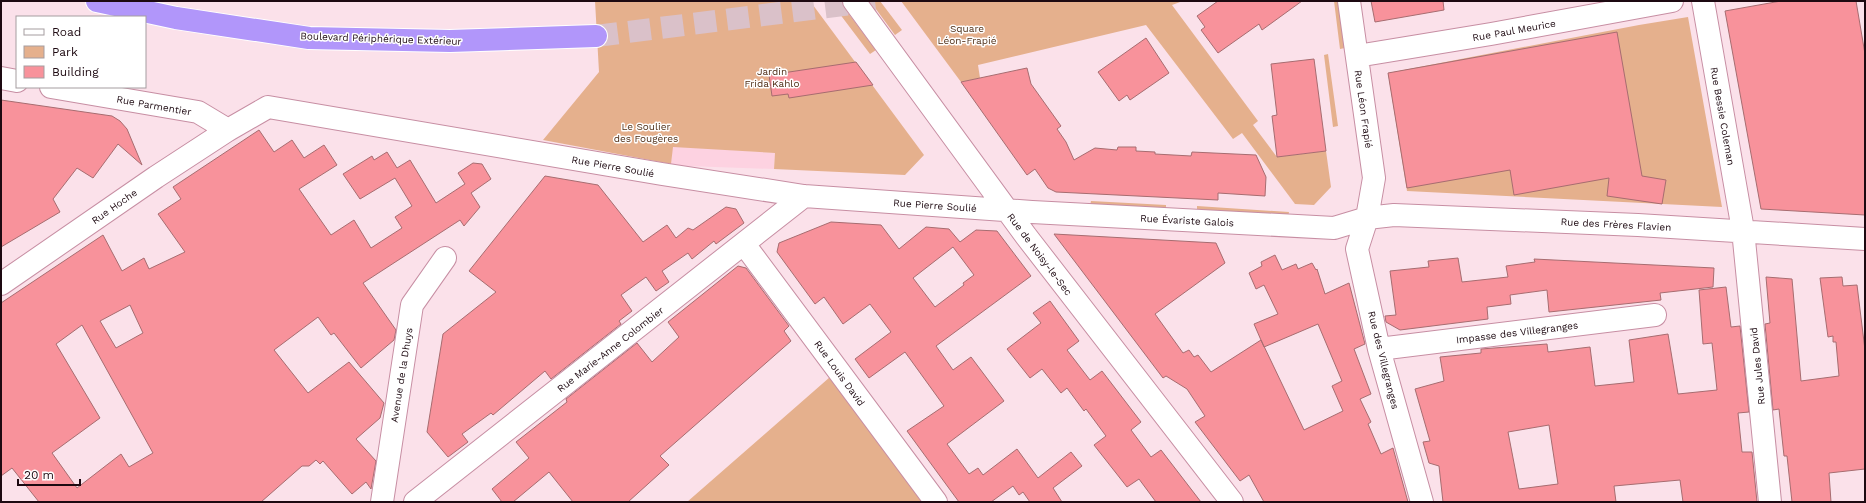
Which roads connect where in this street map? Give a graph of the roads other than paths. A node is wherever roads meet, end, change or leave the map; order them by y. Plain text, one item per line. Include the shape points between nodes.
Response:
1 (97, 1) edge
2 (854, 1) edge
3 (1349, 1) edge
4 (1672, 1) edge
5 (1702, 1) edge
6 (596, 36) tunnel mouth
7 (1357, 56) junction
8 (1, 78) edge
9 (16, 81) edge
10 (57, 88) edge
11 (228, 130) junction
12 (804, 196) junction
13 (1006, 209) junction
14 (1367, 218) junction
15 (1743, 230) junction
16 (1865, 239) edge
17 (744, 244) junction
18 (445, 258) dead end
19 (1, 284) edge
20 (1656, 315) dead end
21 (1379, 349) junction
22 (382, 502) edge
23 (415, 502) edge
24 (936, 502) edge
25 (1232, 502) edge
26 (1422, 502) edge
27 (1770, 502) edge

1 - 6 highway, Boulevard Périphérique Extérieur via 176,18 309,38 450,41
2 - 13 street, Rue de Noisy-le-Sec
3 - 7 street, Rue Léon Frapié
4 - 7 street, Rue Paul Meurice
5 - 15 street, Rue Bessie Coleman
7 - 14 street, Rue Léon Frapié via 1374,178
8 - 9 street
10 - 11 street, Rue Parmentier via 198,112
11 - 12 street, Rue Pierre Soulié via 268,107
11 - 19 street, Rue Hoche
12 - 13 street, Rue Pierre Soulié
12 - 17 street, Rue Marie-Anne Colombier
13 - 14 street, Rue Évariste Galois via 1334,228
13 - 25 street, Rue de Noisy-le-Sec
14 - 15 street, Rue des Frères Flavien via 1394,215
14 - 21 street, Rue des Villegranges via 1357,249
15 - 16 street, Rue des Frères Flavien
15 - 27 street, Rue Jules David
17 - 23 street, Rue Marie-Anne Colombier
17 - 24 street, Rue Louis David
18 - 22 street, Avenue de la Dhuys via 412,305
20 - 21 street, Impasse des Villegranges
21 - 26 street, Rue des Villegranges

